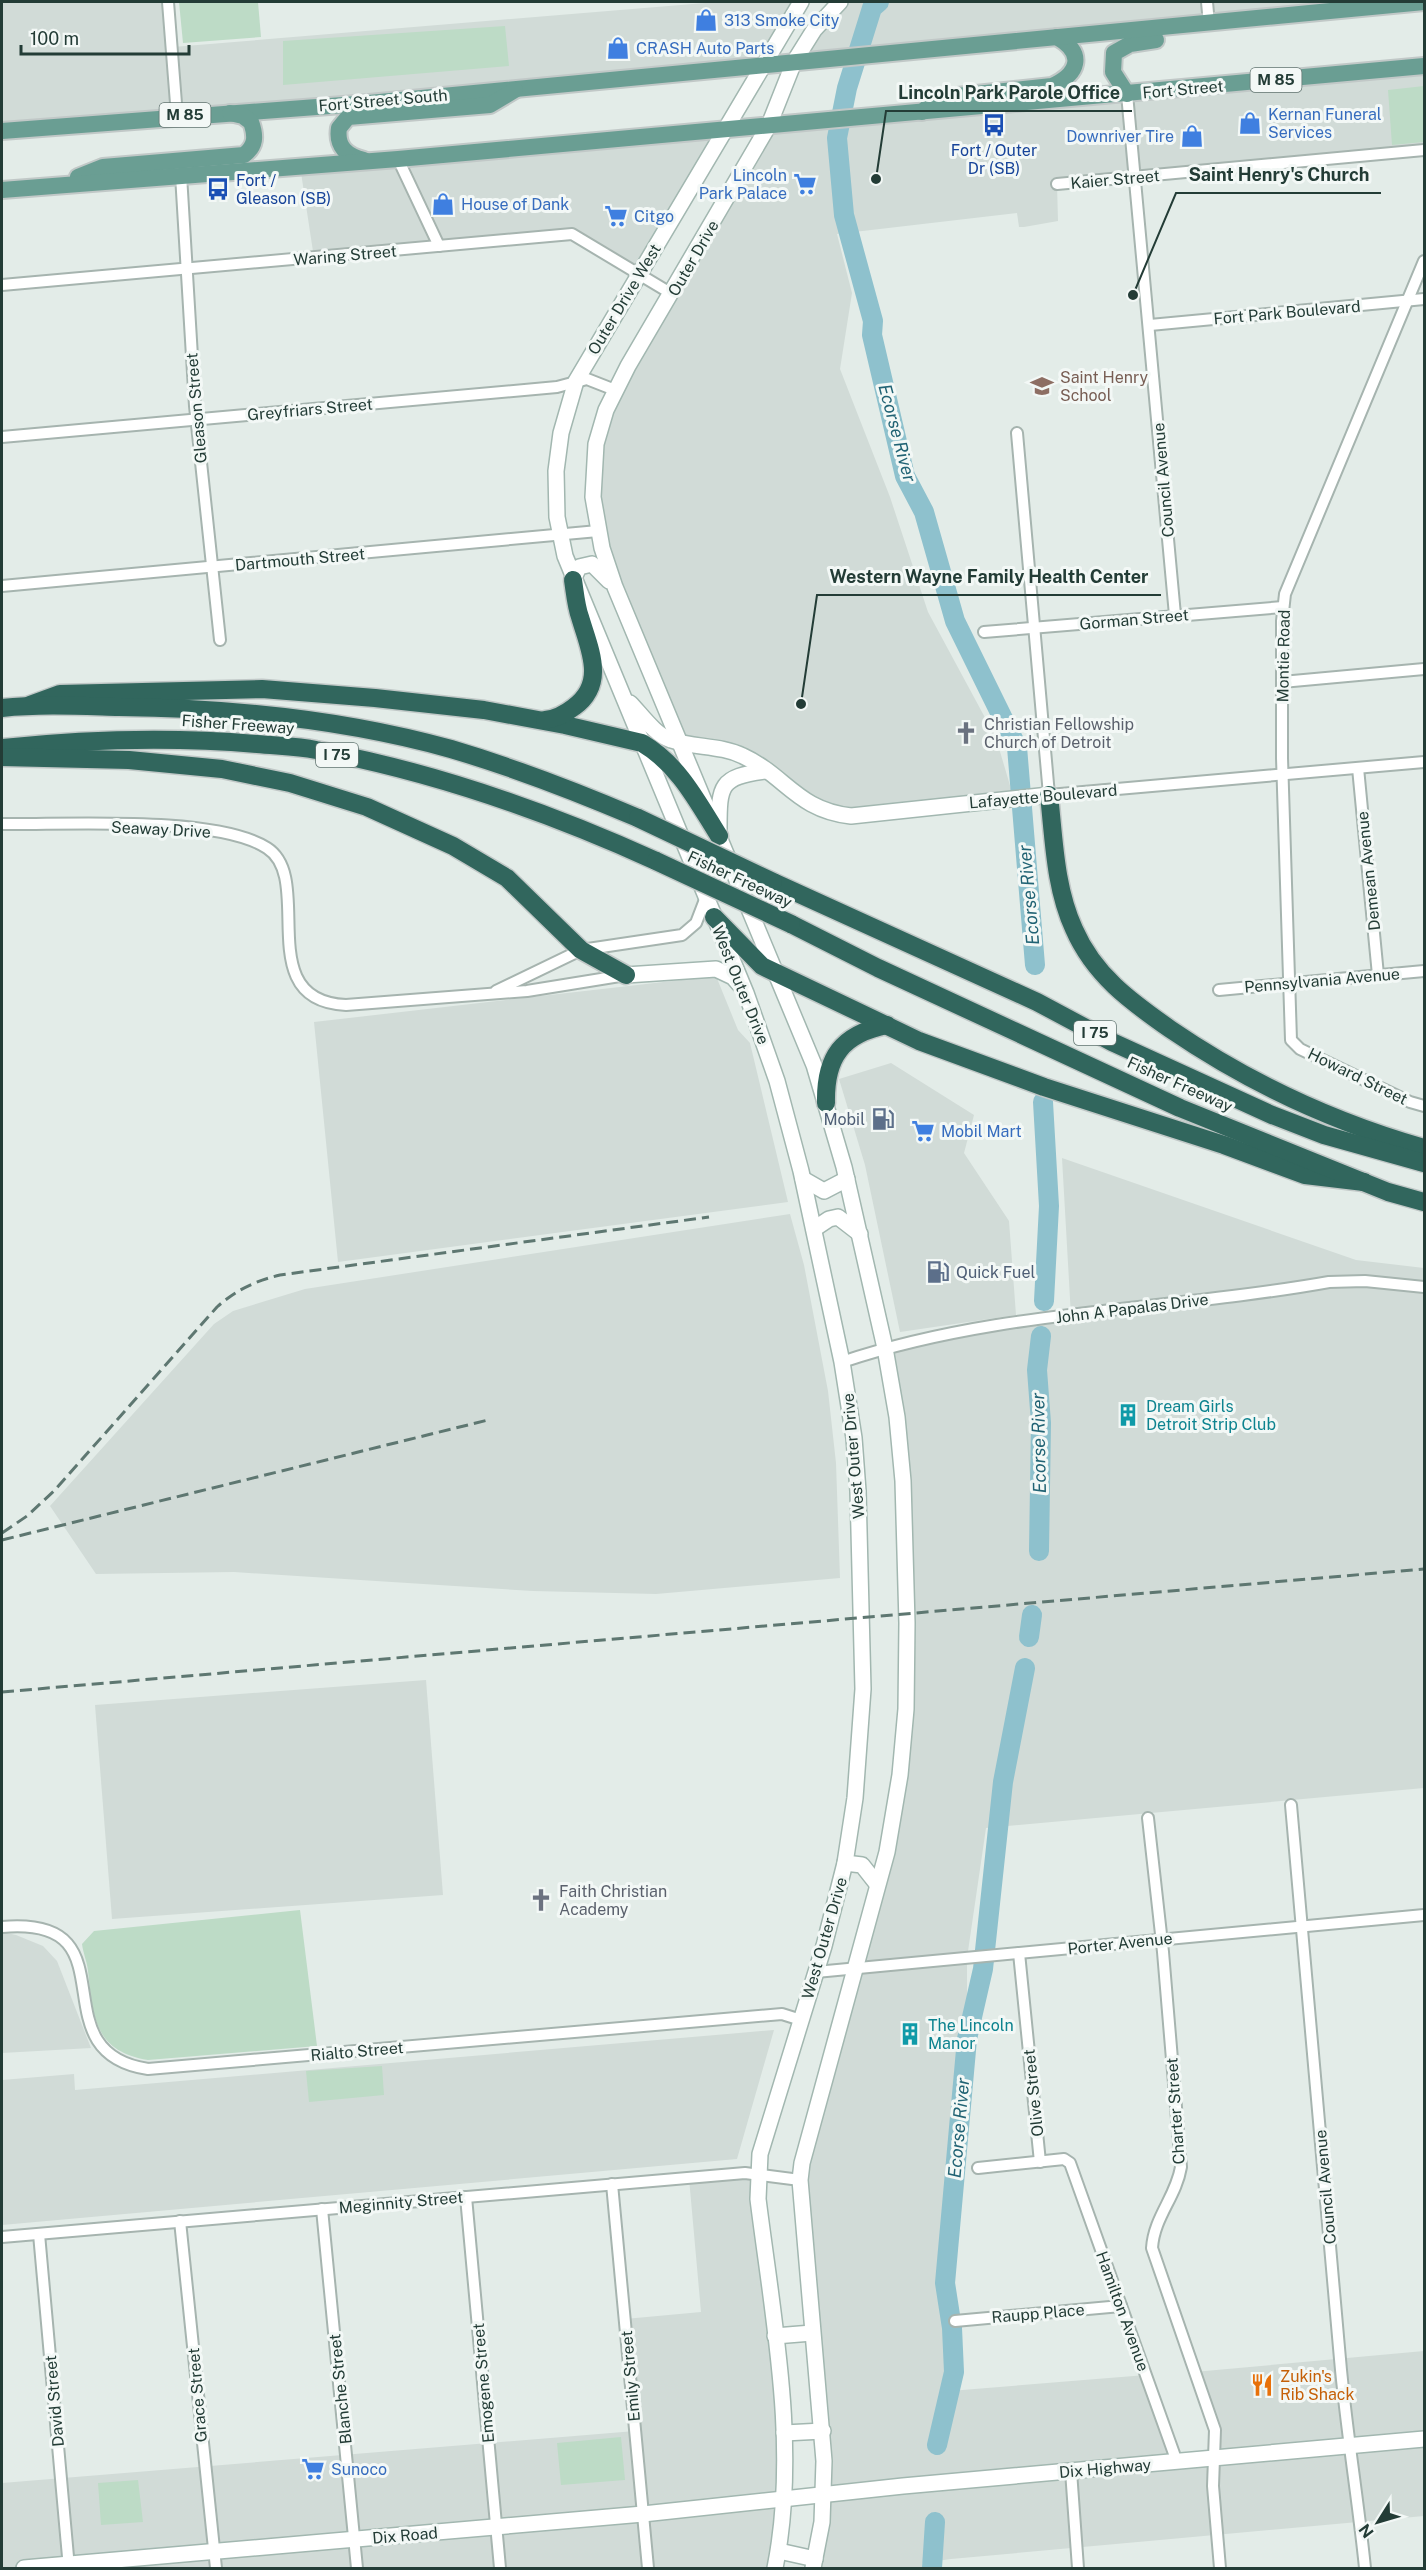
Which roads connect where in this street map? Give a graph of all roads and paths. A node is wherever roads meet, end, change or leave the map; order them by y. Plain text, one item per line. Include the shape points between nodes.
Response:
1 (168, 2) edge
2 (801, 2) edge
3 (840, 2) edge
4 (1207, 2) edge
5 (1425, 2) edge
6 (1304, 14) junction
7 (1209, 24) junction
8 (1057, 37) junction
9 (794, 62) junction
10 (764, 64) junction
11 (1425, 66) edge
12 (519, 87) junction
13 (1127, 94) junction
14 (225, 112) junction
15 (922, 112) junction
16 (177, 116) junction
17 (770, 125) junction
18 (727, 130) junction
19 (2, 131) edge
20 (1425, 150) edge
21 (398, 159) junction
22 (368, 161) junction
23 (181, 175) junction
24 (1136, 177) junction
25 (60, 184) junction
26 (1057, 184) dead end
27 (2, 190) edge
28 (439, 246) junction
29 (1425, 261) edge
30 (186, 268) junction
31 (639, 274) junction
32 (2, 285) edge
33 (672, 294) junction
34 (1425, 299) edge
35 (1407, 301) junction
36 (1150, 325) junction
37 (576, 381) junction
38 (615, 390) junction
39 (196, 419) junction
40 (1017, 433) dead end
41 (2, 437) edge
42 (598, 531) junction
43 (560, 536) junction
44 (213, 567) junction
45 (573, 580) junction
46 (2, 586) edge
47 (615, 587) junction
48 (1283, 607) junction
49 (1175, 615) junction
50 (1034, 628) junction
51 (984, 632) dead end
52 (220, 640) dead end
53 (1425, 669) edge
54 (1282, 682) junction
55 (624, 696) junction
56 (30, 705) junction
57 (2, 708) edge
58 (543, 720) junction
59 (681, 742) junction
60 (642, 743) junction
61 (2, 748) edge
62 (2, 757) edge
63 (1425, 762) edge
64 (1358, 768) junction
65 (765, 771) junction
66 (1282, 774) junction
67 (1040, 796) junction
68 (2, 824) edge
69 (719, 836) junction
70 (706, 897) junction
71 (714, 917) junction
72 (581, 950) junction
73 (1425, 971) edge
74 (778, 973) junction
75 (626, 975) junction
76 (1378, 975) junction
77 (1289, 984) junction
78 (1219, 990) dead end
79 (746, 993) junction
80 (490, 994) junction
81 (888, 1025) junction
82 (1293, 1043) joint
83 (826, 1103) junction
84 (1425, 1106) edge
85 (1425, 1148) edge
86 (1425, 1163) edge
87 (802, 1179) junction
88 (847, 1179) junction
89 (1364, 1182) junction
90 (1425, 1202) edge
91 (813, 1229) junction
92 (860, 1234) junction
93 (1425, 1287) edge
94 (885, 1348) junction
95 (842, 1362) junction
96 (1291, 1805) dead end
97 (1148, 1818) dead end
98 (845, 1863) junction
99 (877, 1884) junction
100 (1425, 1915) edge
101 (1303, 1926) junction
102 (2, 1927) edge
103 (1161, 1939) junction
104 (1019, 1953) junction
105 (855, 1967) junction
106 (816, 1972) junction
107 (801, 2020) junction
108 (1040, 2162) junction
109 (978, 2168) dead end
110 (759, 2174) junction
111 (800, 2180) junction
112 (612, 2184) junction
113 (466, 2197) junction
114 (322, 2209) junction
115 (180, 2221) junction
116 (39, 2234) junction
117 (2, 2237) edge
118 (1121, 2306) junction
119 (956, 2321) dead end
120 (812, 2333) junction
121 (775, 2336) junction
122 (822, 2431) junction
123 (784, 2433) junction
124 (1425, 2439) edge
125 (1349, 2445) junction
126 (1213, 2458) junction
127 (1177, 2462) junction
128 (1071, 2471) junction
129 (823, 2494) junction
130 (785, 2498) junction
131 (643, 2514) junction
132 (497, 2528) junction
133 (355, 2539) junction
134 (779, 2551) junction
135 (214, 2552) junction
136 (814, 2564) edge
137 (69, 2567) edge
138 (24, 2568) edge
139 (216, 2568) edge
140 (357, 2568) edge
141 (500, 2568) edge
142 (648, 2568) edge
143 (776, 2568) edge
144 (1077, 2568) edge
145 (1220, 2568) edge
146 (1365, 2568) edge

1 - 16 street
2 - 10 main road, Outer Drive West
3 - 9 main road, Outer Drive via 814,30
4 - 7 street
5 - 6 main road, M 85
6 - 7 main road, M 85
6 - 13 main road via 1261,30 1137,41 1123,46 1114,53 1112,67
7 - 8 main road, M 85
8 - 9 main road, M 85
8 - 15 main road via 1070,47 1075,62 1070,76 1063,81 1052,86 938,98
9 - 10 main road, M 85
9 - 17 main road, Outer Drive
10 - 12 main road, Fort Street South / M 85
10 - 18 main road, Outer Drive West
11 - 13 main road, Fort Street / M 85
12 - 14 main road, Fort Street South / M 85 via 369,103
12 - 22 main road via 490,105 348,117 339,128 340,144 352,157
13 - 15 main road, Fort Street / M 85
13 - 24 street, Council Avenue
14 - 16 main road, Fort Street South / M 85
14 - 25 main road via 251,122 255,138 244,155 103,167
15 - 17 main road, Fort Street / M 85
16 - 19 main road, Fort Street South / M 85
17 - 18 main road, Fort Street / M 85
17 - 33 main road, Outer Drive
18 - 21 main road, M 85
18 - 31 main road, Outer Drive West
20 - 24 street, Kaier Street
21 - 22 main road, M 85
21 - 28 street
22 - 23 main road, M 85
23 - 25 main road, M 85
23 - 30 street, Gleason Street
24 - 26 street, Kaier Street
24 - 36 street, Council Avenue
25 - 27 main road, M 85
28 - 30 street, Waring Street
28 - 31 street, Waring Street via 572,234
29 - 35 street, Montie Road
30 - 32 street, Waring Street
30 - 39 street, Gleason Street
31 - 33 street, Waring Street
31 - 37 main road, Outer Drive West
33 - 38 main road, Outer Drive
34 - 35 street, Fort Park Boulevard
35 - 36 street, Fort Park Boulevard
35 - 48 street, Montie Road via 1285,594
36 - 49 street, Council Avenue
37 - 38 street, Greyfriars Street via 587,379
37 - 39 street, Greyfriars Street via 557,387
37 - 43 main road, West Outer Drive via 557,460 555,494
38 - 42 main road via 596,444 593,497
39 - 41 street, Greyfriars Street
39 - 44 street, Gleason Street
40 - 50 street
42 - 43 street, Dartmouth Street
42 - 47 main road
43 - 44 street, Dartmouth Street
43 - 45 main road, West Outer Drive
44 - 46 street, Dartmouth Street
44 - 52 street, Gleason Street
45 - 47 main road via 579,567 592,564
45 - 55 main road, West Outer Drive
45 - 58 highway via 579,615 592,653 590,690 578,705 555,719
47 - 59 main road
48 - 49 street, Gorman Street
48 - 54 street, Montie Road
49 - 50 street, Gorman Street
50 - 51 street, Gorman Street
50 - 67 street
53 - 54 street
54 - 66 street, Montie Road
55 - 59 main road, Lafayette Boulevard via 662,736
55 - 60 main road, West Outer Drive
56 - 57 highway, Fisher Freeway / I 75
56 - 58 highway via 60,694 262,689 416,701
56 - 86 highway, Fisher Freeway / I 75, bridge via 190,708 265,714 360,729 486,760 638,818 1272,1115 1324,1135
58 - 60 highway
59 - 65 main road, Lafayette Boulevard via 741,755
59 - 69 main road
60 - 69 highway via 680,774
60 - 70 main road, West Outer Drive
61 - 89 highway, Fisher Freeway / I 75, bridge via 194,739 314,749 448,781 577,825 1180,1108
62 - 72 highway via 182,764 251,774 329,794 413,826 484,864 523,891
63 - 64 street, Lafayette Boulevard
64 - 66 street, Lafayette Boulevard
64 - 76 street, Demean Avenue
65 - 67 main road, Lafayette Boulevard via 812,806 851,816
65 - 69 main road via 738,775 724,785 719,799
66 - 67 street, Lafayette Boulevard
66 - 77 street, Montie Road
67 - 85 highway via 1066,911 1086,952 1114,987 1192,1044 1267,1087 1333,1118
68 - 80 street, Seaway Drive via 175,826 257,843 271,851 282,866 292,965 302,984 316,997 346,1005
69 - 74 main road
70 - 71 main road, West Outer Drive
70 - 72 street, Seaway Drive via 696,923 682,935
71 - 74 highway via 747,953
71 - 79 main road, West Outer Drive
72 - 75 highway
72 - 80 street, Seaway Drive
73 - 76 street, Pennsylvania Avenue
74 - 81 highway
74 - 83 main road
75 - 79 main road via 716,969 733,977
75 - 80 street, Seaway Drive
76 - 77 street, Pennsylvania Avenue
77 - 78 street, Pennsylvania Avenue
77 - 82 street, Montie Road
79 - 87 main road, West Outer Drive via 777,1081
81 - 83 highway via 860,1032 840,1048 828,1073
81 - 89 highway via 975,1062 1224,1144 1305,1175
82 - 84 street, Howard Street
83 - 88 main road
87 - 88 main road via 824,1191
87 - 91 main road, West Outer Drive
88 - 92 main road
89 - 90 highway, Fisher Freeway / I 75
91 - 92 main road via 838,1217
91 - 95 main road, West Outer Drive
92 - 94 main road
93 - 94 street, John A Papalas Drive via 1329,1282 1005,1325
94 - 95 street, John A Papalas Drive
94 - 99 main road via 903,1481 907,1676 899,1786
95 - 98 main road, West Outer Drive via 858,1491 863,1689 857,1787
96 - 101 street, Council Avenue
97 - 103 street, Charter Street
98 - 99 main road via 862,1865
98 - 106 main road, West Outer Drive
99 - 105 main road
100 - 101 street, Porter Avenue
101 - 103 street, Porter Avenue
101 - 125 street, Council Avenue
102 - 107 street, Rialto Street via 37,1926 59,1936 80,1964 87,2019 99,2044 121,2062 148,2069 782,2014
103 - 104 street, Porter Avenue
103 - 126 street, Charter Street via 1181,2167 1157,2220 1152,2248 1215,2430
104 - 105 street, Porter Avenue
104 - 108 street, Olive Street
105 - 106 street, Porter Avenue
105 - 111 main road
106 - 107 main road, West Outer Drive
107 - 110 main road, West Outer Drive via 760,2154
108 - 109 street
108 - 118 street, Hamilton Avenue via 1068,2161
110 - 111 street, Meginnity Street
110 - 112 street, Meginnity Street
110 - 121 main road, West Outer Drive via 758,2199
111 - 120 main road
112 - 113 street, Meginnity Street
112 - 131 street, Emily Street
113 - 114 street, Meginnity Street
113 - 132 street, Emogene Street
114 - 115 street, Meginnity Street
114 - 133 street, Blanche Street
115 - 116 street, Meginnity Street
115 - 135 street, Grace Street
116 - 117 street, Meginnity Street
116 - 137 street, David Street
118 - 119 street, Raupp Place
118 - 127 street, Hamilton Avenue
120 - 121 main road
120 - 122 main road
121 - 123 main road, West Outer Drive
122 - 123 main road
122 - 129 main road
123 - 130 main road, West Outer Drive
124 - 125 main road, Dix Highway
125 - 126 main road, Dix Highway
125 - 146 street, Council Avenue via 1356,2473
126 - 127 main road, Dix Highway
126 - 145 street, Charter Street
127 - 128 main road, Dix Highway
128 - 129 main road, Dix Highway
128 - 144 street
129 - 130 main road, Dix Highway
129 - 136 main road
130 - 131 main road, Dix Road
130 - 134 main road, West Outer Drive
131 - 132 main road, Dix Road
131 - 142 street, Emily Street
132 - 133 main road, Dix Road
132 - 141 street, Emogene Street
133 - 135 main road, Dix Road
133 - 140 street, Blanche Street
134 - 136 main road
134 - 143 main road, West Outer Drive
135 - 137 main road, Dix Road
135 - 139 street, Grace Street
137 - 138 main road, Dix Road

